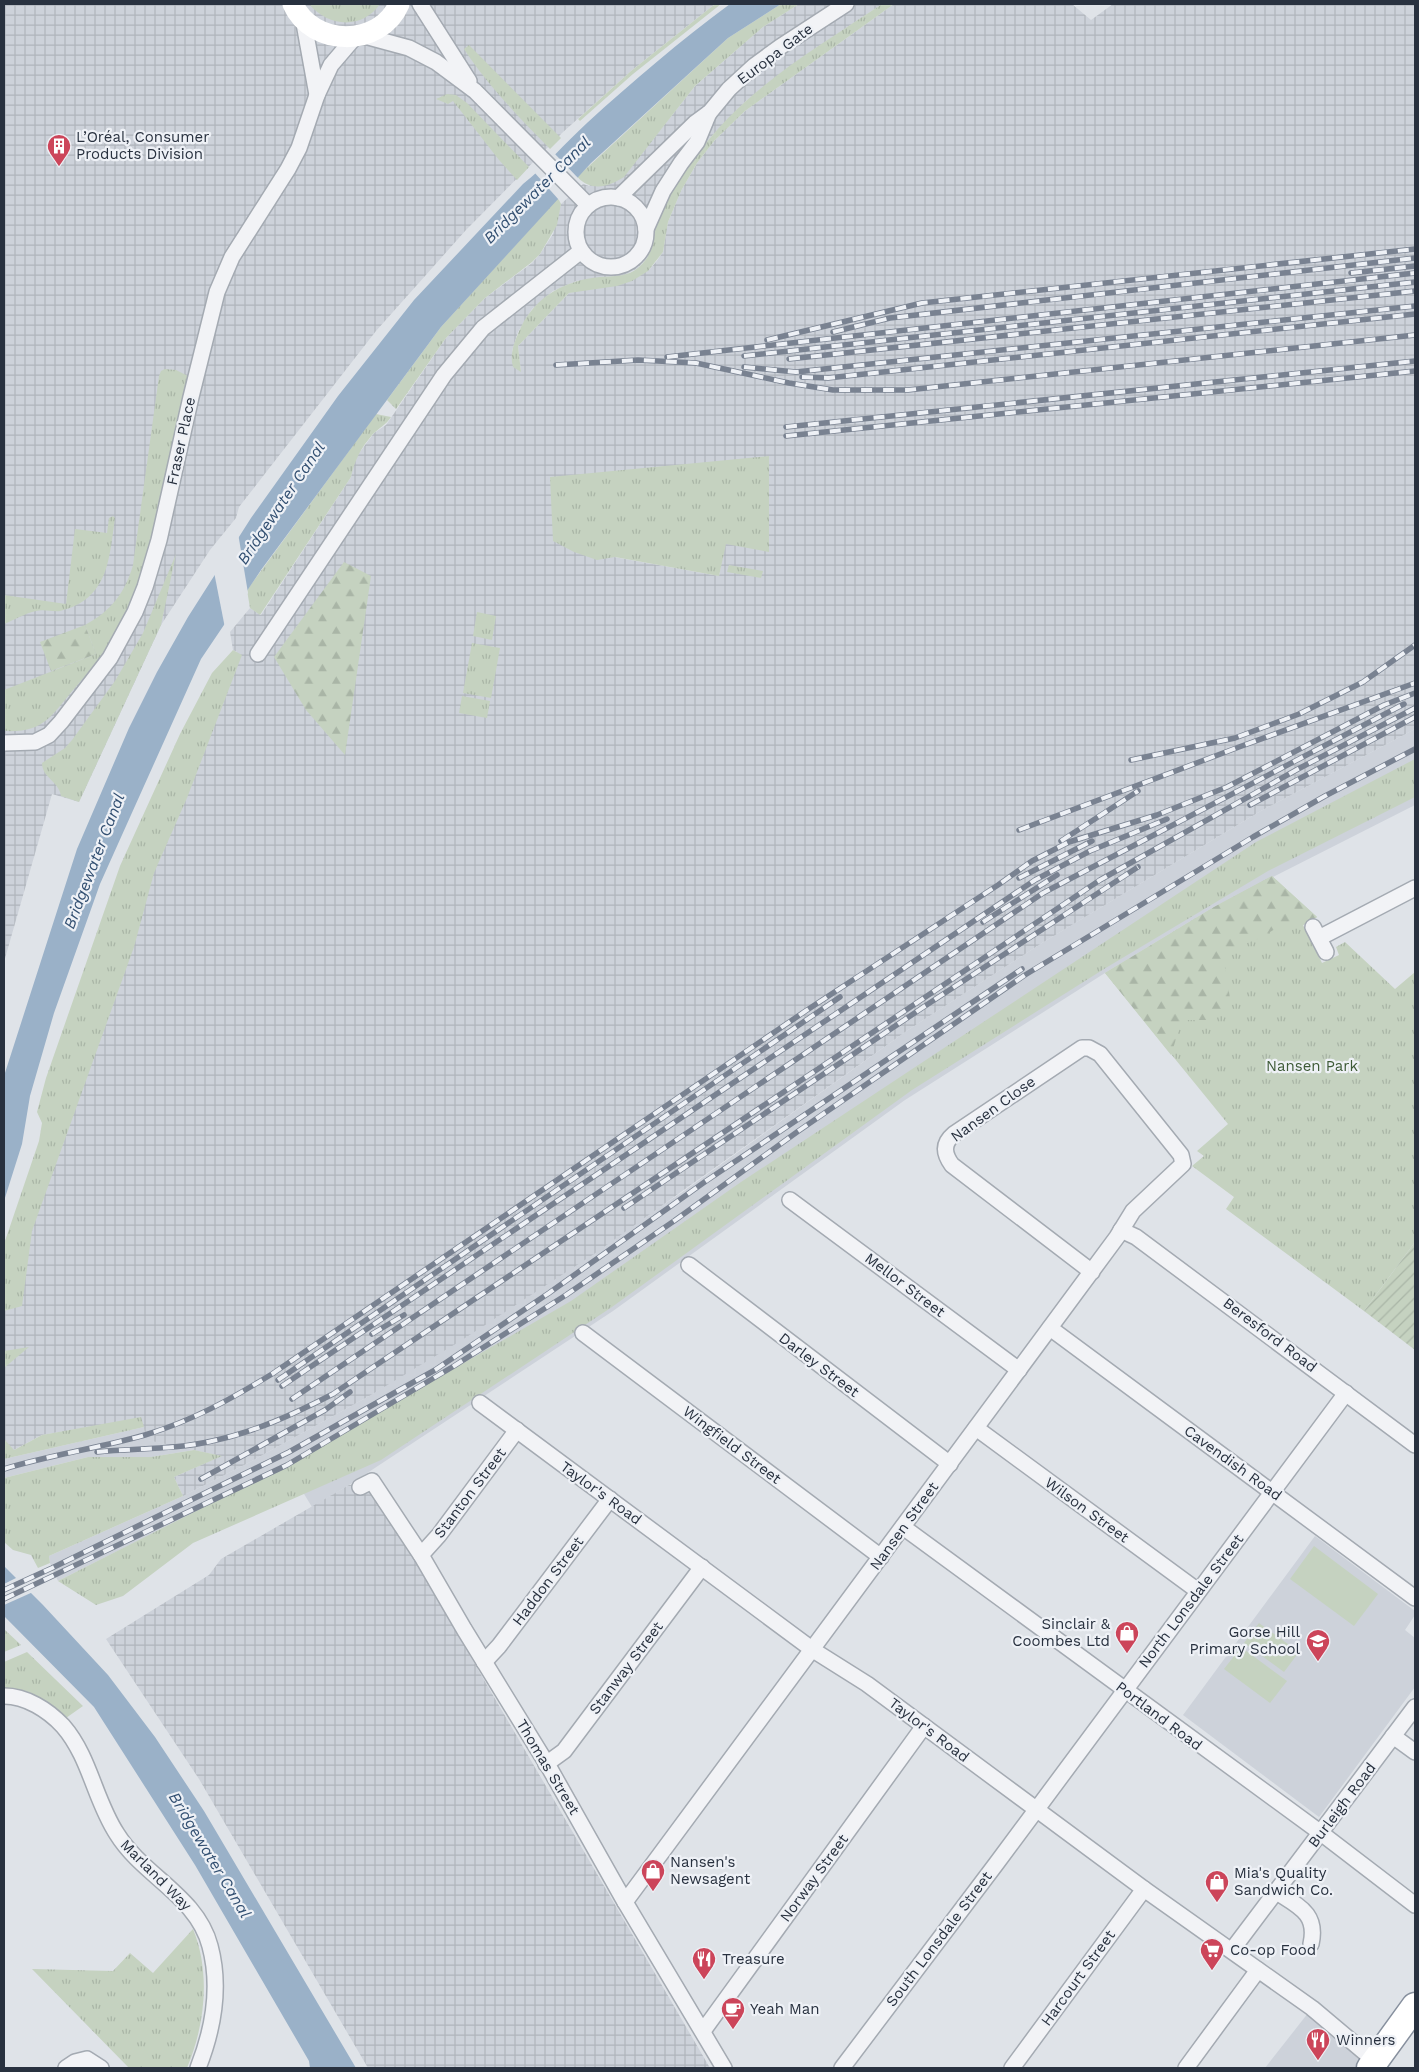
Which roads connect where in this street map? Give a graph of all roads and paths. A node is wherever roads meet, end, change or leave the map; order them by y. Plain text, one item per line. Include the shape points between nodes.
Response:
1 (399, 4) edge
2 (420, 4) edge
3 (846, 4) edge
4 (295, 8) edge
5 (358, 36) junction
6 (475, 91) junction
7 (317, 95) junction
8 (710, 112) junction
9 (618, 198) junction
10 (588, 205) junction
11 (646, 229) junction
12 (581, 251) junction
13 (258, 654) dead end
14 (4, 743) edge
15 (1415, 888) edge
16 (1326, 952) dead end
17 (1181, 1155) joint
18 (790, 1200) dead end
19 (1121, 1230) junction
20 (688, 1265) dead end
21 (1092, 1272) junction
22 (1050, 1328) junction
23 (582, 1333) dead end
24 (1019, 1370) junction
25 (1346, 1393) junction
26 (480, 1404) dead end
27 (976, 1428) junction
28 (517, 1430) junction
29 (1415, 1445) edge
30 (950, 1464) junction
31 (360, 1487) dead end
32 (1272, 1492) junction
33 (610, 1498) junction
34 (903, 1527) junction
35 (421, 1555) junction
36 (881, 1557) junction
37 (702, 1568) junction
38 (1198, 1591) junction
39 (1415, 1598) edge
40 (813, 1650) junction
41 (484, 1662) junction
42 (1124, 1689) junction
43 (4, 1696) edge
44 (1415, 1707) edge
45 (924, 1726) junction
46 (1393, 1736) junction
47 (1415, 1752) edge
48 (546, 1764) junction
49 (1036, 1810) junction
50 (1321, 1833) junction
51 (1144, 1889) junction
52 (1275, 1891) junction
53 (625, 1902) junction
54 (1415, 1905) edge
55 (1311, 1944) dead end
56 (1232, 1950) junction
57 (1258, 1970) junction
58 (1415, 2006) edge
59 (703, 2031) junction
60 (1373, 2064) edge
61 (66, 2068) edge
62 (102, 2068) edge
63 (198, 2068) edge
64 (724, 2068) edge
65 (842, 2068) edge
66 (1012, 2068) edge
67 (1186, 2068) edge

1 - 5 street via 379,27
2 - 6 street
3 - 8 street, Europa Gate via 754,66
4 - 5 street via 314,28 326,34
4 - 7 street, Fraser Place
5 - 6 street via 387,41 422,53
5 - 7 street, Fraser Place via 331,65
6 - 10 street
7 - 14 street, Fraser Place via 299,148 232,257 217,292 159,540 135,612 110,658 49,735 35,742
8 - 9 street, Europa Gate
8 - 11 street, Europa Gate via 697,142 662,191
9 - 10 street
9 - 11 street via 636,208
10 - 12 street via 576,232
11 - 12 street via 640,251 622,265 599,265
12 - 13 street via 483,328 444,375
15 - 16 street via 1316,932
17 - 19 street, Nansen Street via 1181,1167 1133,1211
17 - 21 street, Nansen Close via 1100,1054 1089,1048 1077,1050 949,1138 945,1153 952,1165
18 - 24 street, Mellor Street
19 - 21 street, Nansen Street
19 - 25 street, Beresford Road via 1136,1237
20 - 30 street, Darley Street
21 - 22 street, Nansen Street
22 - 24 street, Nansen Street
22 - 32 street, Cavendish Road
23 - 36 street, Wingfield Street
24 - 27 street, Nansen Street
25 - 29 street, Beresford Road
25 - 32 street, North Lonsdale Street
26 - 28 street, Taylor's Road
27 - 30 street, Nansen Street
27 - 38 street, Wilson Street
28 - 33 street, Taylor's Road
28 - 35 street, Stanton Street
30 - 34 street, Nansen Street
31 - 35 street, Thomas Street via 372,1481
32 - 38 street, North Lonsdale Street
32 - 39 street, Cavendish Road
33 - 37 street, Taylor's Road
33 - 41 street, Haddon Street
34 - 36 street, Nansen Street
34 - 42 street, Portland Road
35 - 41 street, Thomas Street
36 - 40 street, Nansen Street
37 - 40 street, Taylor's Road
37 - 48 street, Stanway Street via 564,1751
38 - 42 street, North Lonsdale Street
40 - 45 street, Taylor's Road
40 - 53 street, Nansen Street
41 - 48 street, Thomas Street
42 - 49 street, North Lonsdale Street
42 - 50 street, Portland Road
43 - 63 street, Marland Way via 35,1704 62,1726 86,1765 116,1834 201,1922 213,1958 215,1989 212,2020
44 - 46 street, Burleigh Road
45 - 49 street, Taylor's Road
45 - 59 street, Norway Street
46 - 47 street
46 - 50 street, Burleigh Road
48 - 53 street, Thomas Street
49 - 51 street, Taylor's Road
49 - 65 street, South Lonsdale Street
50 - 52 street, Burleigh Road
50 - 54 street, Portland Road
51 - 56 street, Taylor's Road
51 - 66 street, Harcourt Street
52 - 55 street via 1302,1908 1310,1919
52 - 56 street, Burleigh Road
53 - 59 street, Thomas Street
56 - 57 street, Taylor's Road
57 - 60 street, Taylor's Road via 1312,2008
57 - 67 street
58 - 60 highway
59 - 64 street, Thomas Street
61 - 62 street via 87,2059

